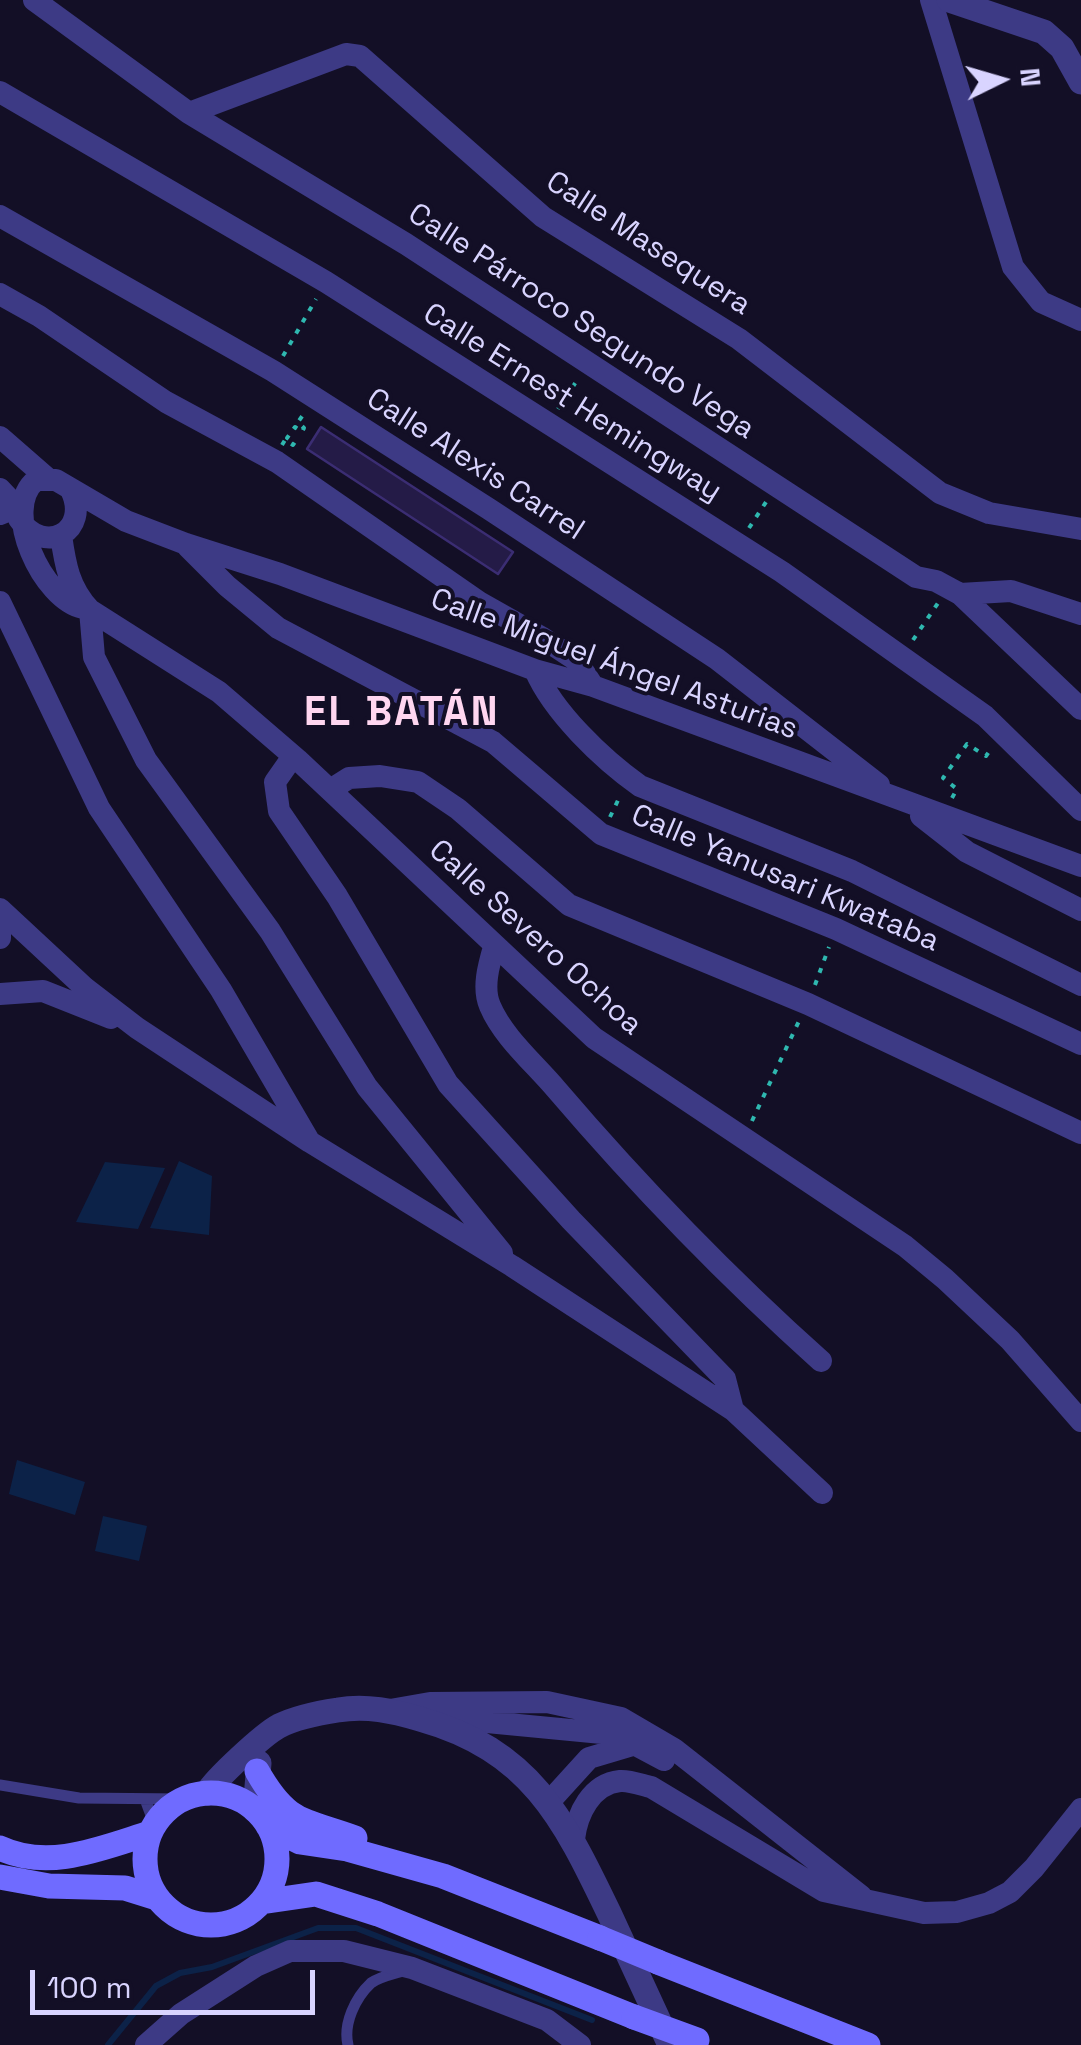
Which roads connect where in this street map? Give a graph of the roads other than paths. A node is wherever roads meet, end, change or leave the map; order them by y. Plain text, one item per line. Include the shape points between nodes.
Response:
1 (34, 0) edge
2 (931, 0) edge
3 (949, 0) edge
4 (1081, 82) edge
5 (0, 92) edge
6 (189, 113) junction
7 (0, 216) edge
8 (0, 294) edge
9 (1081, 320) edge
10 (0, 437) edge
11 (48, 478) junction
12 (0, 490) edge
13 (71, 490) junction
14 (12, 513) edge
15 (126, 521) junction
16 (1081, 529) edge
17 (65, 532) junction
18 (186, 544) junction
19 (954, 591) junction
20 (0, 602) edge
21 (90, 610) junction
22 (1081, 614) edge
23 (535, 670) junction
24 (593, 686) junction
25 (1081, 709) edge
26 (298, 760) junction
27 (330, 790) junction
28 (896, 798) junction
29 (1081, 810) edge
30 (1081, 866) edge
31 (0, 909) edge
32 (1081, 910) edge
33 (494, 947) junction
34 (1081, 985) edge
35 (0, 994) edge
36 (137, 1028) junction
37 (1081, 1044) edge
38 (1081, 1133) edge
39 (310, 1142) junction
40 (512, 1266) junction
41 (821, 1361) dead end
42 (734, 1410) junction
43 (1081, 1420) edge
44 (822, 1494) dead end
45 (389, 1710) junction
46 (439, 1724) junction
47 (276, 1727) junction
48 (634, 1744) junction
49 (674, 1749) junction
50 (256, 1771) junction
51 (0, 1785) edge
52 (194, 1796) junction
53 (734, 1798) junction
54 (144, 1799) junction
55 (549, 1802) junction
56 (1079, 1806) edge
57 (262, 1818) junction
58 (152, 1829) junction
59 (574, 1839) junction
60 (0, 1848) edge
61 (389, 1859) junction
62 (0, 1877) edge
63 (157, 1898) junction
64 (868, 1901) junction
65 (261, 1902) junction
66 (412, 1968) junction
67 (702, 2042) edge
68 (146, 2045) edge
69 (348, 2045) edge
70 (580, 2045) edge
71 (670, 2045) edge
72 (868, 2045) edge

1 - 6 street, Calle Párroco Segundo Vega
2 - 9 street via 1013,267 1042,302
3 - 4 street via 1044,32
5 - 29 street, Calle Ernest Hemingway via 326,282 738,544 986,716
6 - 16 street, Calle Masequera via 346,54 360,56 543,217 739,339 940,493 988,514
6 - 19 street, Calle Párroco Segundo Vega via 406,244 916,578
7 - 28 street, Calle Alexis Carrel via 274,372 717,658
8 - 24 street via 166,402 277,462 479,602 553,644 576,660
10 - 11 street
11 - 13 street
11 - 14 street via 26,486
12 - 14 street
13 - 15 street, Calle Miguel Ángel Asturias
13 - 17 street via 77,510
14 - 17 street via 37,536
14 - 21 street, Calle Severo Ochoa via 54,591 69,605
15 - 17 street, Calle Miguel Ángel Asturias
15 - 18 street, Calle Miguel Ángel Asturias
17 - 21 street via 67,573
18 - 23 street, Calle Miguel Ángel Asturias
18 - 37 street, Calle Yanusari Kwataba via 278,628 493,742 601,834 836,928
19 - 22 street via 1011,591
19 - 25 street, Calle Párroco Segundo Vega
20 - 39 street via 99,808 221,990
21 - 26 street, Calle Severo Ochoa via 220,692
21 - 40 street via 94,657 146,760 270,932 367,1087
23 - 24 street, Calle Miguel Ángel Asturias
23 - 34 street via 545,694 640,786 852,872
24 - 28 street, Calle Miguel Ángel Asturias
26 - 27 street, Calle Severo Ochoa
26 - 42 street via 275,782 279,812 338,896 448,1084 725,1378
27 - 33 street, Calle Severo Ochoa
27 - 38 street via 349,778 418,782 569,905 808,1004
28 - 30 street, Calle Miguel Ángel Asturias
28 - 32 street, Calle Alexis Carrel via 967,852
31 - 36 street
33 - 41 street via 488,1004 508,1032 618,1162 739,1288
33 - 43 street, Calle Severo Ochoa via 594,1038 945,1278
35 - 36 street via 42,991
36 - 39 street
39 - 40 street
40 - 42 street
42 - 44 street
45 - 46 street
45 - 47 street via 350,1708
45 - 49 street via 547,1702 621,1718
46 - 48 street via 602,1733
46 - 55 street via 486,1744
47 - 50 street
47 - 52 street
48 - 49 street
48 - 53 street
48 - 55 street via 589,1758
49 - 53 street
50 - 57 street
50 - 61 main road via 278,1806 366,1842
51 - 54 lane via 79,1798
52 - 54 lane
52 - 57 main road via 233,1796
52 - 58 main road
53 - 64 street
54 - 58 lane
55 - 59 street
56 - 64 street via 1034,1868 988,1903 924,1913
57 - 61 main road via 300,1842
57 - 65 main road via 276,1845 277,1865
58 - 60 main road via 87,1854 18,1857
58 - 63 main road via 145,1866
59 - 64 street via 584,1807 600,1788 621,1780 651,1787 824,1891
59 - 71 street
61 - 72 main road, bridge
62 - 63 main road via 126,1888
63 - 65 main road via 188,1922 208,1926 237,1920
65 - 67 main road, bridge via 316,1894
66 - 68 street via 344,1951 290,1951 181,2014
66 - 69 lane via 373,1981 352,2008
66 - 70 street via 547,2020

